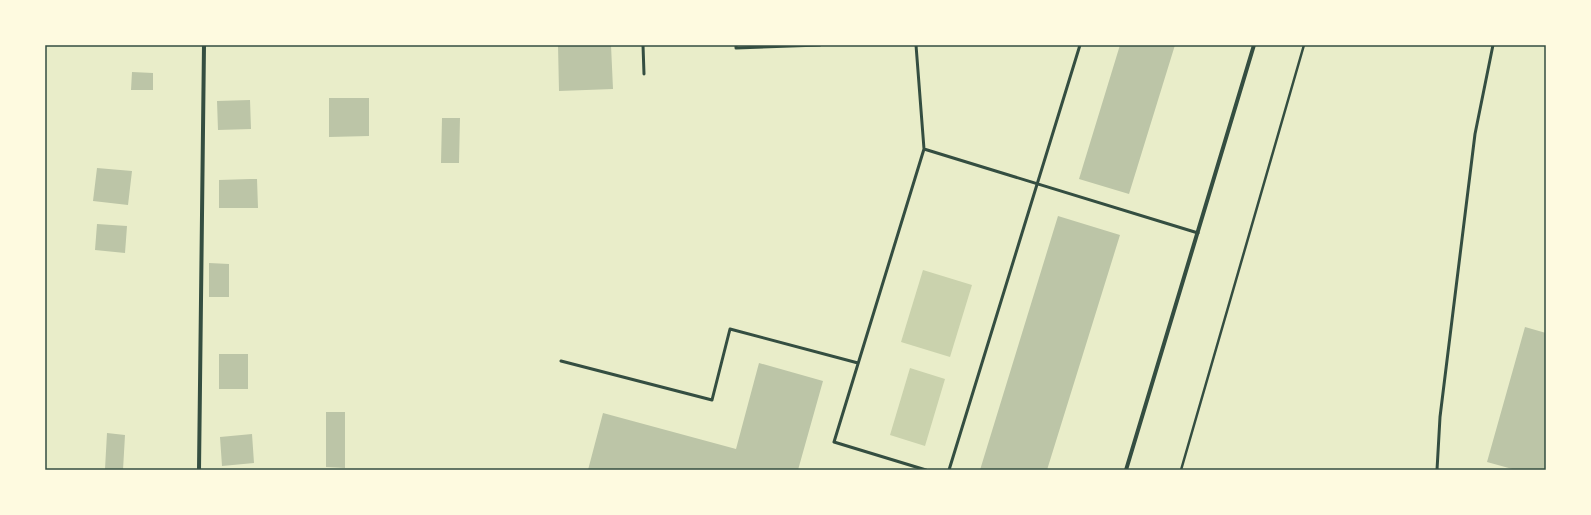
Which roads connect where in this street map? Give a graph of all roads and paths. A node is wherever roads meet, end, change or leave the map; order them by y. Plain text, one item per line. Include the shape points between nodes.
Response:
1 (204, 45) edge
2 (643, 45) edge
3 (736, 45) edge
4 (820, 45) edge
5 (916, 45) edge
6 (1080, 45) edge
7 (1254, 45) edge
8 (1304, 45) edge
9 (1493, 45) edge
10 (644, 74) dead end
11 (924, 148) junction
12 (1037, 183) junction
13 (1198, 232) junction
14 (562, 361) dead end
15 (858, 363) junction
16 (199, 470) edge
17 (926, 470) edge
18 (949, 470) edge
19 (1126, 470) edge
20 (1180, 470) edge
21 (1437, 470) edge

1 - 16 street
2 - 10 lane
3 - 4 lane via 736,48
5 - 11 lane
6 - 12 lane
7 - 13 street
8 - 20 path
9 - 21 lane via 1475,134 1440,417
11 - 12 lane
11 - 15 lane
12 - 13 lane
12 - 18 lane
13 - 19 street
14 - 15 lane via 712,400 730,329
15 - 17 lane via 834,442

